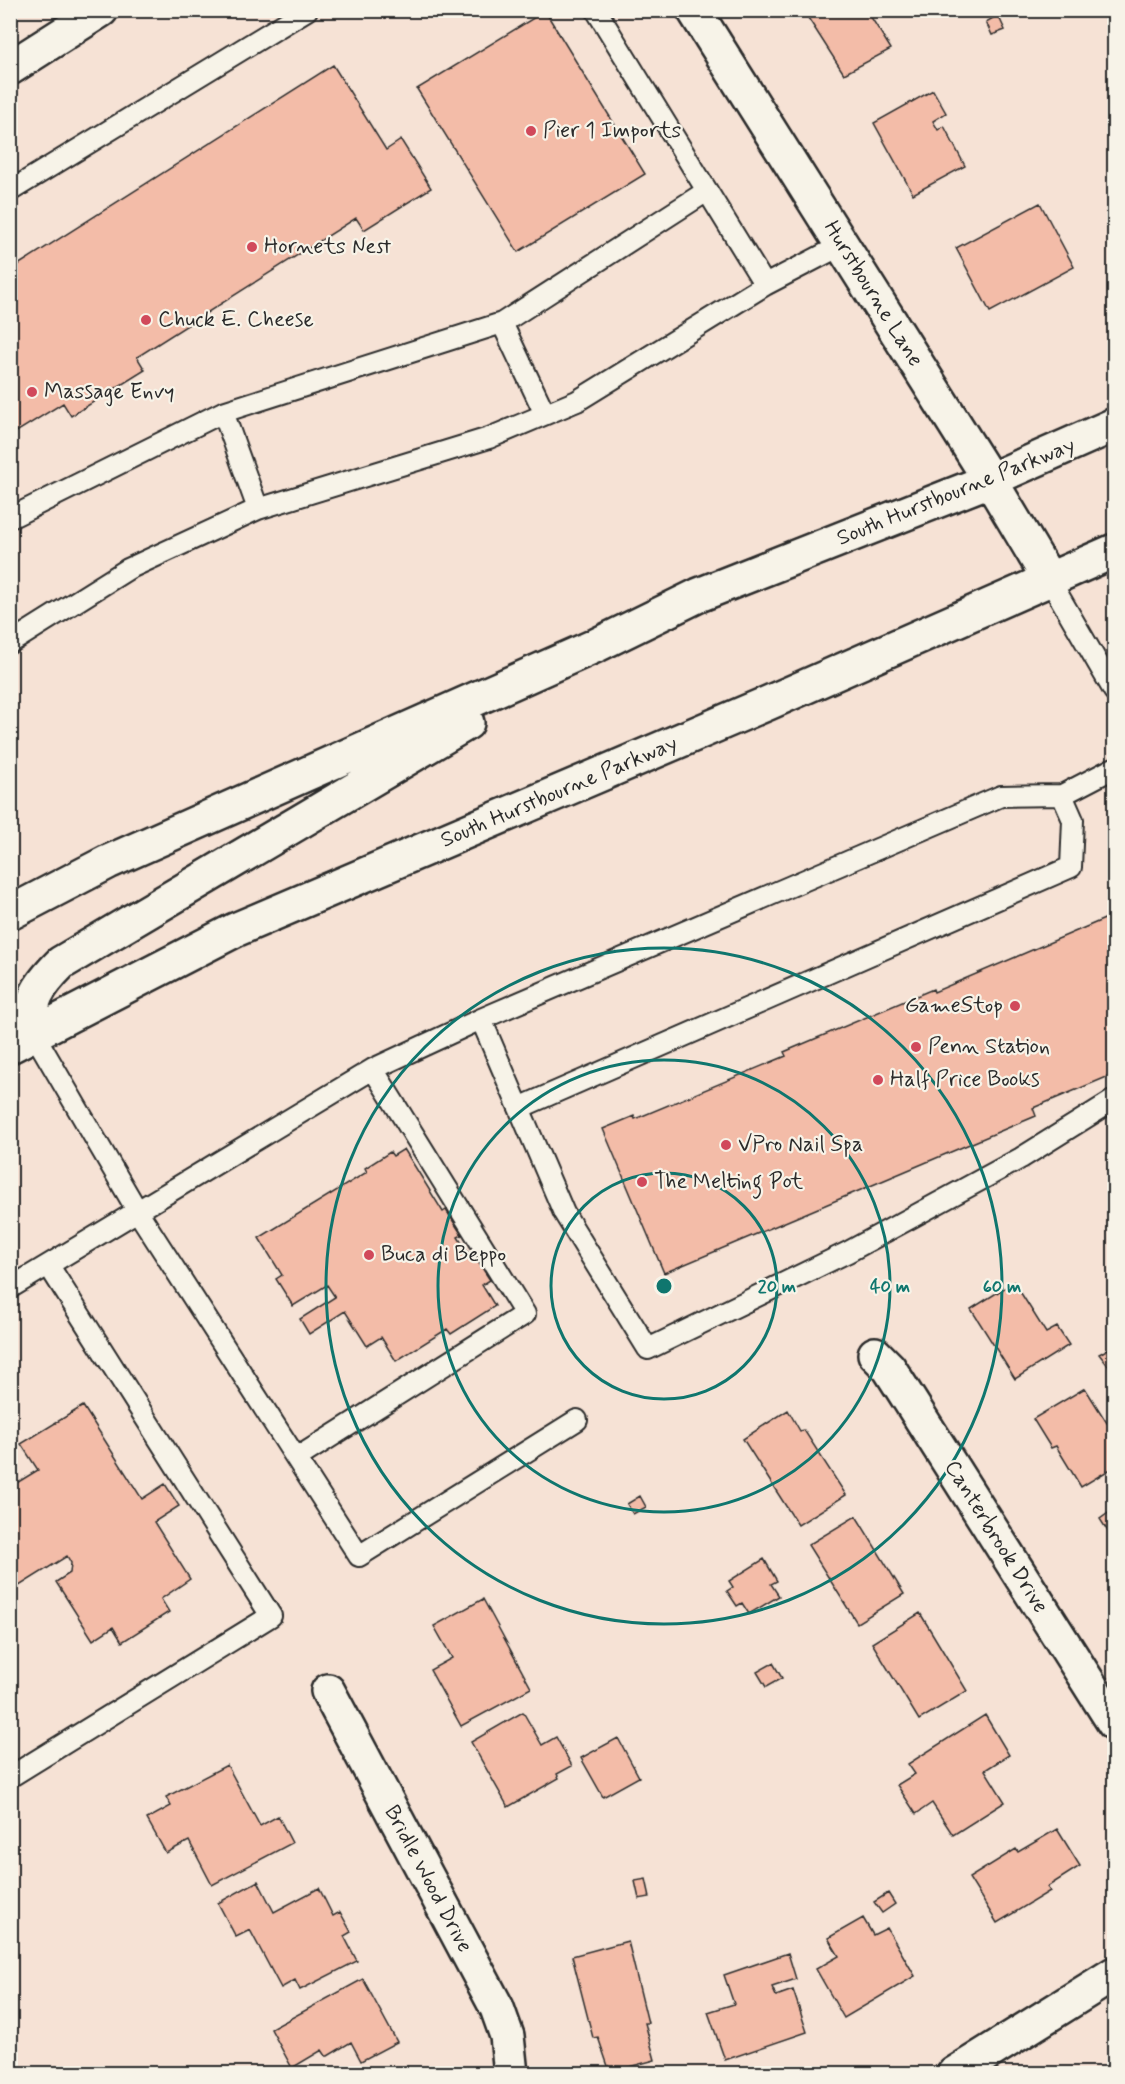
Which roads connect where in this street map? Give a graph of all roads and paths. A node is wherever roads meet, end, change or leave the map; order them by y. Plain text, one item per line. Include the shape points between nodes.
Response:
1 (101, 10) edge
2 (307, 10) edge
3 (596, 10) edge
4 (694, 10) edge
5 (10, 68) edge
6 (10, 191) edge
7 (707, 191) junction
8 (842, 245) junction
9 (765, 285) junction
10 (502, 323) junction
11 (223, 412) junction
12 (545, 414) junction
13 (1114, 425) edge
14 (990, 480) junction
15 (258, 509) junction
16 (10, 518) edge
17 (1114, 551) edge
18 (1049, 579) junction
19 (10, 643) edge
20 (597, 645) junction
21 (1114, 691) edge
22 (1114, 768) edge
23 (1062, 795) junction
24 (10, 913) edge
25 (481, 1018) junction
26 (22, 1040) edge
27 (373, 1069) junction
28 (1114, 1100) edge
29 (519, 1108) junction
30 (138, 1212) junction
31 (49, 1266) junction
32 (10, 1288) edge
33 (875, 1354) dead end
34 (577, 1420) dead end
35 (297, 1458) junction
36 (328, 1691) dead end
37 (1114, 1723) edge
38 (10, 1777) edge
39 (1114, 1974) edge
40 (511, 2073) edge
41 (954, 2073) edge

1 - 5 main road
2 - 6 lane
3 - 7 lane
4 - 8 main road, Hurstbourne Lane
7 - 9 lane
7 - 10 lane
8 - 9 lane
8 - 14 main road, Hurstbourne Lane
9 - 12 lane via 577,401
10 - 11 lane
10 - 12 lane
11 - 15 lane
11 - 16 lane
12 - 15 lane via 489,438
13 - 14 main road, South Hurstbourne Parkway
14 - 18 main road, Hurstbourne Lane
14 - 20 main road, South Hurstbourne Parkway via 699,596
15 - 19 lane via 128,569
17 - 18 main road, South Hurstbourne Parkway
18 - 21 lane
18 - 26 main road, South Hurstbourne Parkway via 235,930
20 - 24 main road, South Hurstbourne Parkway via 108,862
20 - 26 main road via 61,963 38,989
22 - 23 lane
23 - 25 lane via 1001,796
23 - 29 lane via 1073,820 1071,867
25 - 27 lane
25 - 29 lane
26 - 30 lane
27 - 30 lane
27 - 35 lane via 525,1314
28 - 29 lane via 1021,1158 848,1252 648,1349 564,1214
30 - 31 lane
30 - 35 lane
31 - 32 lane
31 - 38 lane via 272,1616
33 - 37 main road, Canterbrook Drive via 889,1368
34 - 35 lane via 359,1556
36 - 40 main road, Bridle Wood Drive via 497,2008 507,2036
39 - 41 main road

